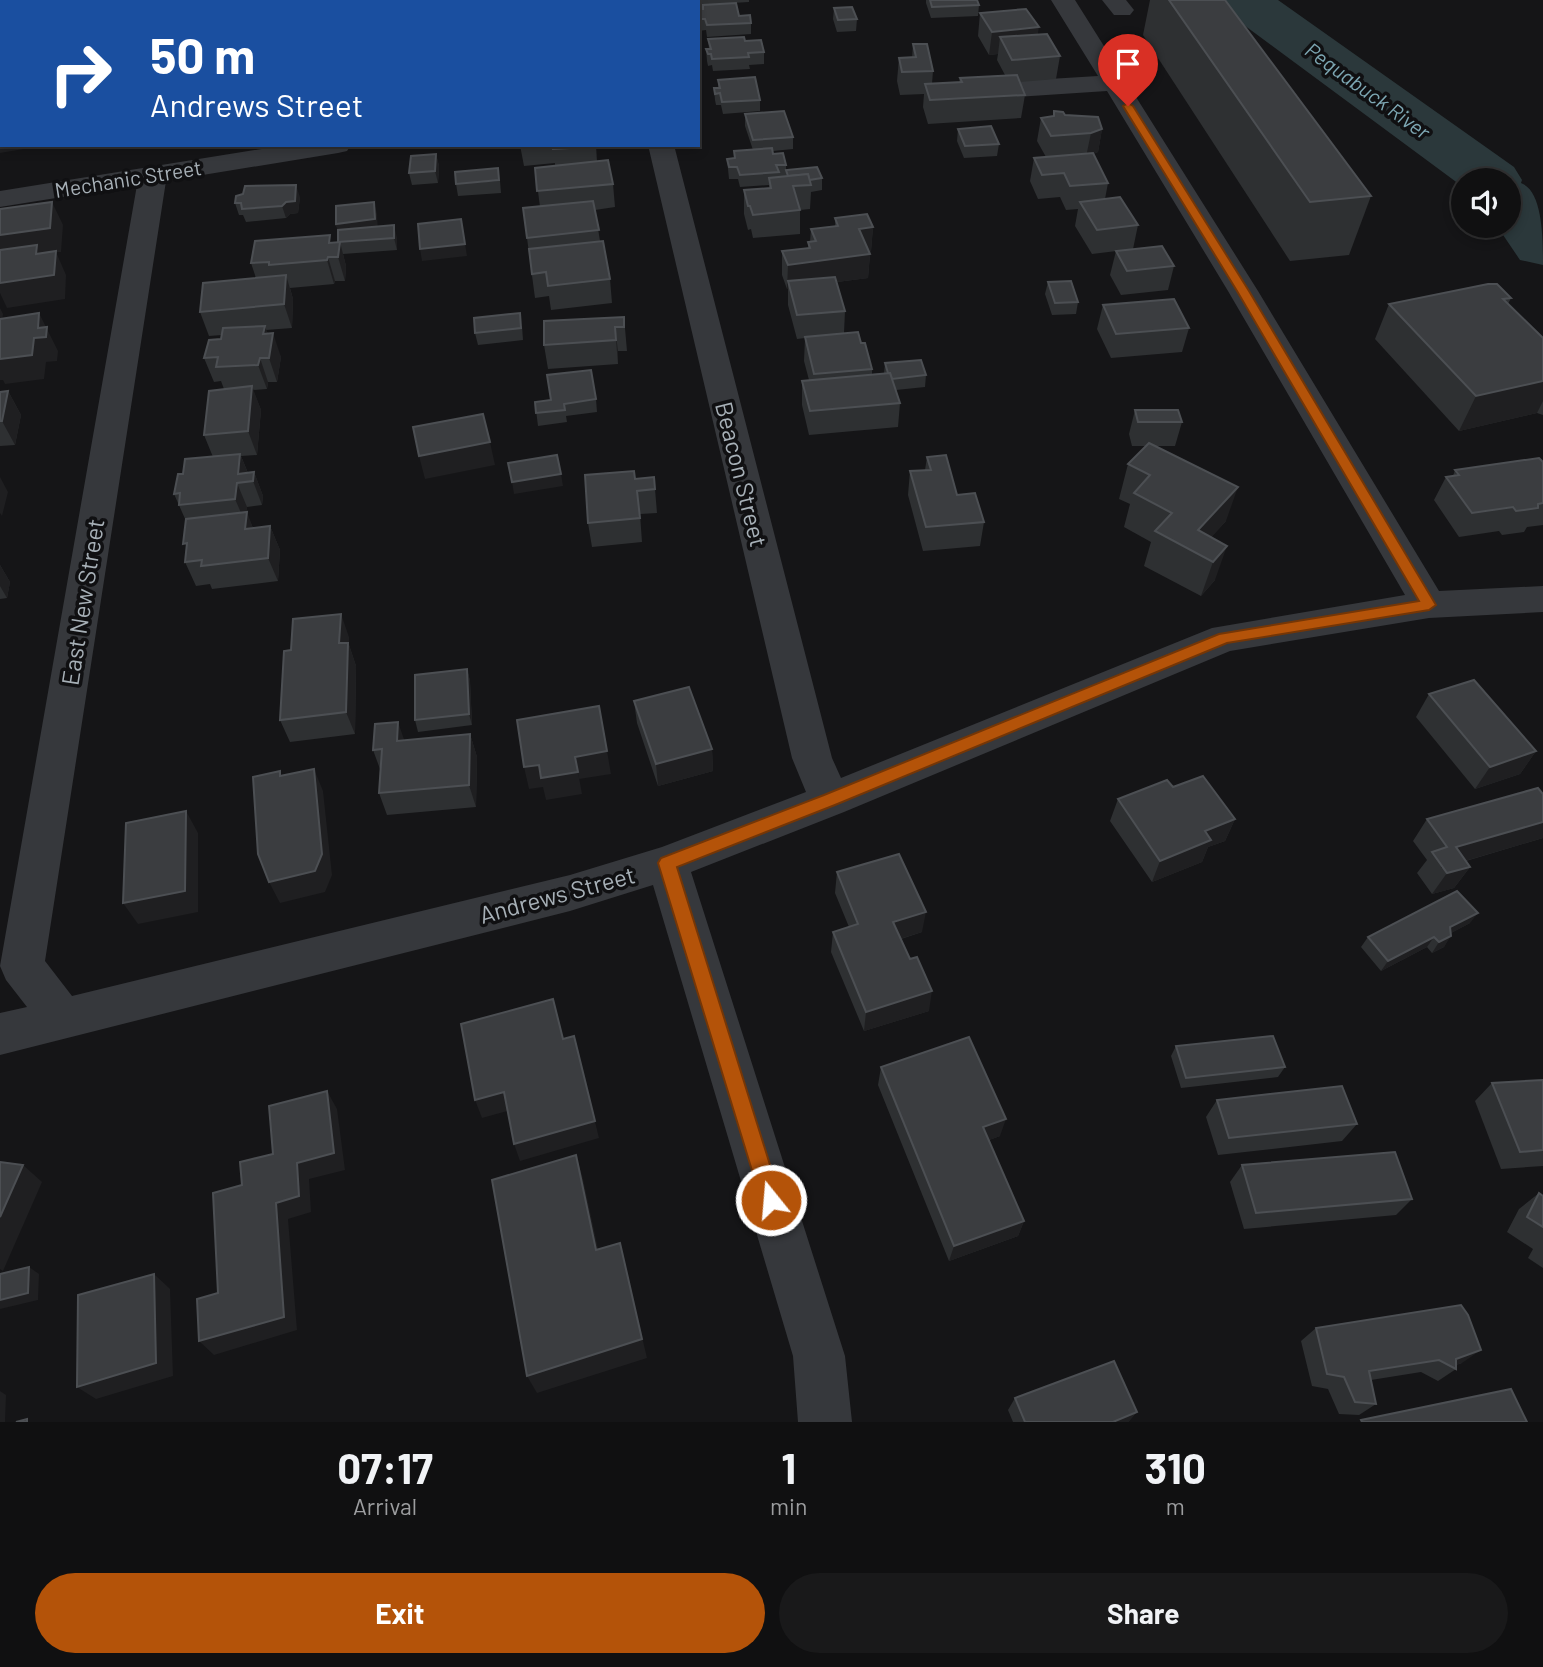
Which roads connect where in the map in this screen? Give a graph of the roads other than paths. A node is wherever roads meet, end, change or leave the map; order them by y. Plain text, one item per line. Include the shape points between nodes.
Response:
1 (1063, 0) edge
2 (1114, 83) junction
3 (967, 92) edge
4 (325, 147) edge
5 (661, 147) edge
6 (153, 174) junction
7 (0, 199) edge
8 (1543, 599) edge
9 (1429, 605) junction
10 (830, 800) junction
11 (667, 863) junction
12 (62, 1018) junction
13 (0, 1034) edge
14 (825, 1422) edge

1 - 2 street
2 - 3 street
2 - 9 street
4 - 6 street, Mechanic Street
5 - 10 street, Beacon Street via 812,758
6 - 7 street, Mechanic Street
6 - 12 street, East New Street via 22,966
8 - 9 street, Andrews Street
9 - 10 street, Andrews Street via 1225,638
10 - 11 street, Andrews Street
11 - 12 street, Andrews Street via 570,893
11 - 14 street via 819,1356
12 - 13 street, Andrews Street

